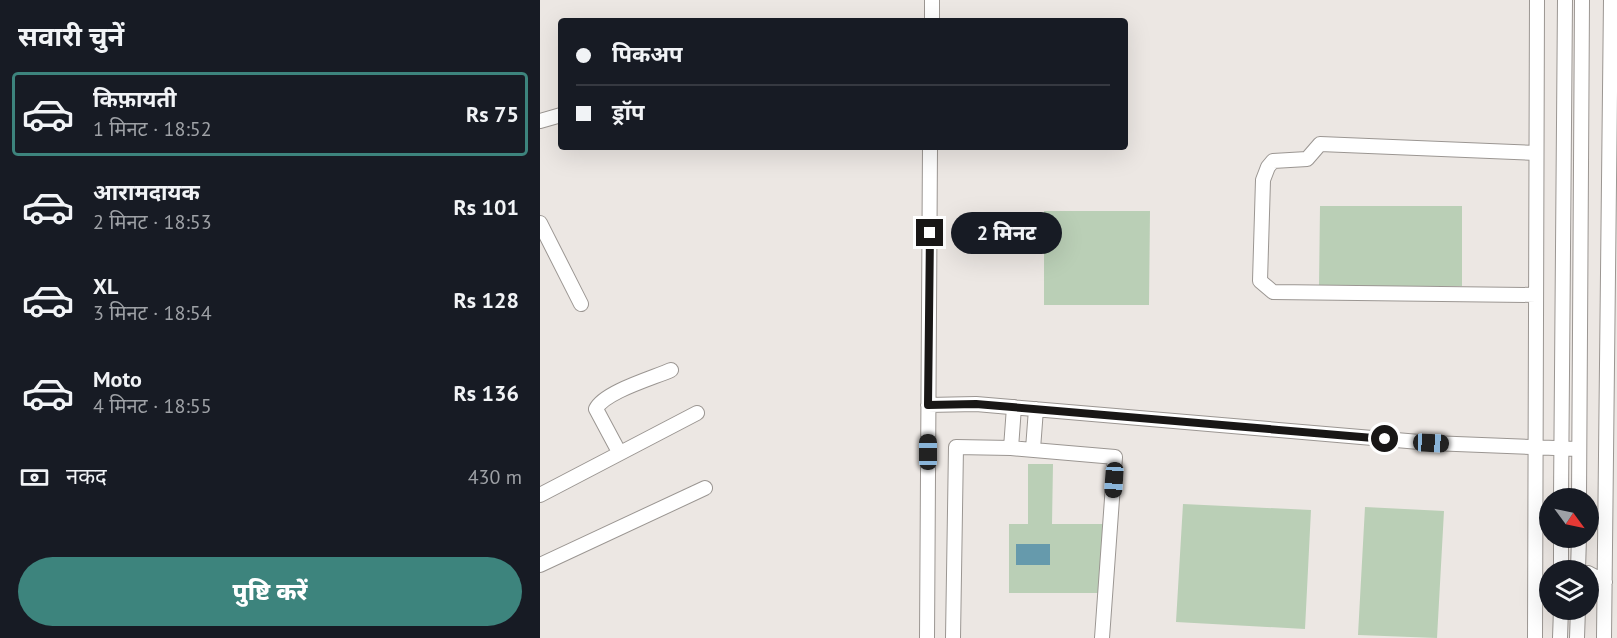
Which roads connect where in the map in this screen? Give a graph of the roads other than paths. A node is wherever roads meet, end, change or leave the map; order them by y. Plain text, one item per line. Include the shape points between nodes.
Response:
1 (932, 0) edge
2 (1537, 0) edge
3 (1565, 0) edge
4 (1582, 0) edge
5 (1611, 0) edge
6 (932, 18) edge
7 (558, 116) edge
8 (540, 121) edge
9 (930, 150) edge
10 (1536, 153) junction
11 (540, 223) edge
12 (1536, 295) junction
13 (580, 304) dead end
14 (671, 370) dead end
15 (928, 405) junction
16 (1014, 407) junction
17 (1036, 409) junction
18 (697, 413) dead end
19 (1011, 448) junction
20 (1535, 448) junction
21 (1033, 449) junction
22 (1562, 449) junction
23 (1579, 449) junction
24 (619, 453) junction
25 (705, 488) dead end
26 (1561, 488) edge
27 (1579, 488) edge
28 (540, 495) edge
29 (1590, 560) edge
30 (540, 565) edge
31 (1599, 617) edge
32 (1561, 620) edge
33 (1578, 620) edge
34 (927, 638) edge
35 (953, 638) edge
36 (1102, 638) edge
37 (1535, 638) edge
38 (1560, 638) edge
39 (1577, 638) edge
40 (1604, 638) edge

1 - 6 street
2 - 10 street
3 - 22 street
4 - 23 street
5 - 29 street
7 - 8 street
9 - 15 street
10 - 12 street
10 - 12 street via 1320,144 1308,159 1273,161 1263,180 1260,281 1273,292
11 - 13 street
12 - 20 street
14 - 24 street via 597,405
15 - 16 street
15 - 34 street
16 - 17 street
16 - 19 street
17 - 20 street via 1431,443
17 - 21 street
18 - 24 street
19 - 21 street
19 - 35 street via 956,447
20 - 22 street
20 - 37 street
21 - 36 street via 1116,457
22 - 23 street
22 - 26 street
23 - 27 street
24 - 28 street
25 - 30 street
31 - 40 street
32 - 38 street
33 - 39 street

